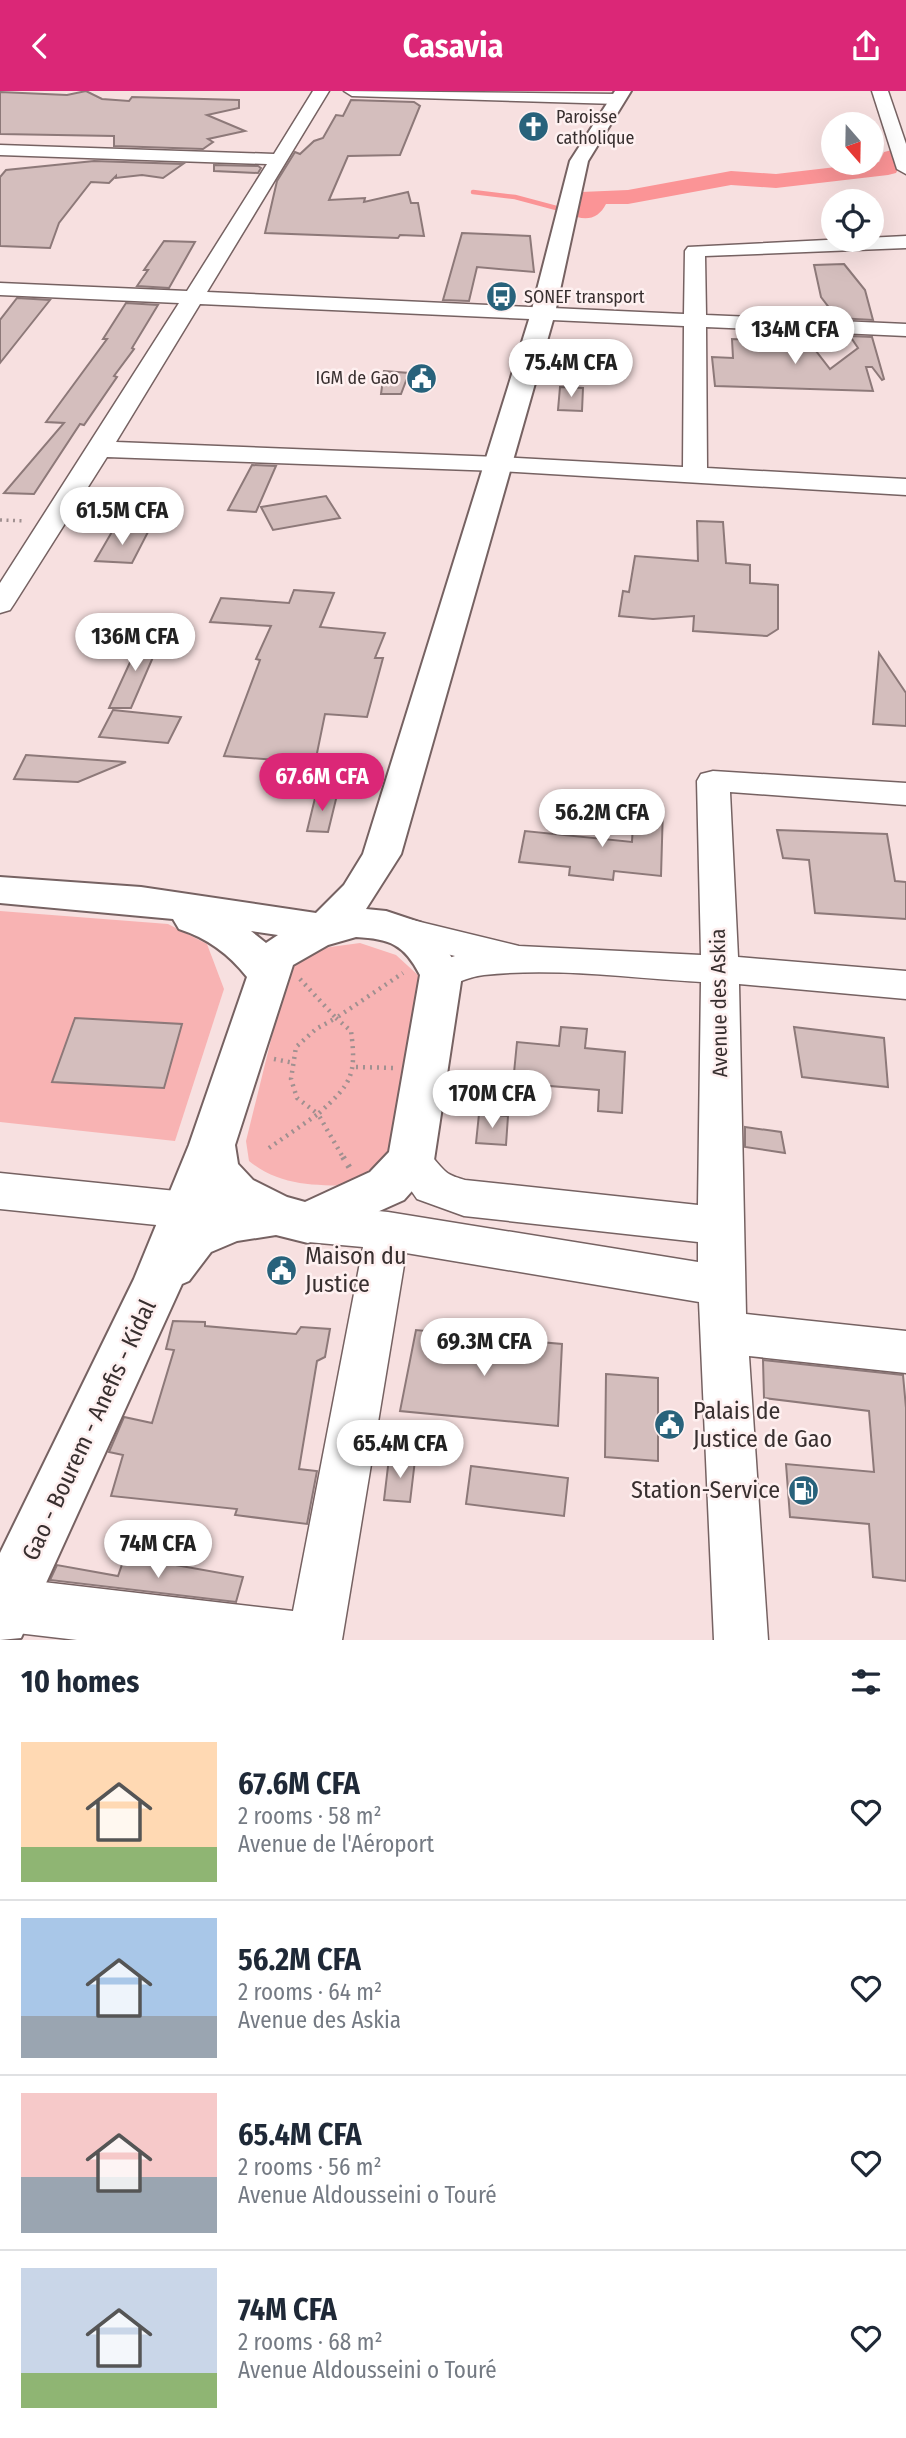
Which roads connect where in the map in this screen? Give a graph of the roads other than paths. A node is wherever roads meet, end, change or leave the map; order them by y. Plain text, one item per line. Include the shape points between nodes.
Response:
1 (321, 91) edge
2 (352, 91) edge
3 (880, 91) edge
4 (620, 95) edge
5 (0, 150) edge
6 (279, 159) junction
7 (906, 167) edge
8 (906, 242) edge
9 (0, 289) edge
10 (191, 298) junction
11 (543, 313) junction
12 (694, 320) junction
13 (906, 330) edge
14 (97, 449) junction
15 (498, 464) junction
16 (695, 476) junction
17 (906, 487) edge
18 (0, 604) edge
19 (906, 794) edge
20 (382, 854) junction
21 (0, 890) edge
22 (141, 901) junction
23 (325, 928) junction
24 (415, 951) junction
25 (523, 959) junction
26 (720, 968) junction
27 (284, 977) junction
28 (906, 985) edge
29 (212, 1145) junction
30 (411, 1160) junction
31 (0, 1191) edge
32 (186, 1210) junction
33 (272, 1220) junction
34 (720, 1225) junction
35 (388, 1231) junction
36 (158, 1281) junction
37 (722, 1309) junction
38 (906, 1352) edge
39 (2, 1609) edge
40 (304, 1640) edge
41 (315, 1640) edge
42 (741, 1640) edge

1 - 6 street
2 - 4 street
3 - 7 street
4 - 11 main road via 579,161
5 - 6 street
6 - 10 street
8 - 12 street via 695,251
9 - 10 street
10 - 11 street
10 - 14 street
11 - 12 street
11 - 15 main road
12 - 13 street
12 - 16 street
14 - 15 street
14 - 18 street
15 - 16 street
15 - 20 main road
16 - 17 street
19 - 26 street, Avenue des Askia via 713,781
20 - 23 main road via 358,894
20 - 24 main road via 384,888 392,912
21 - 22 main road
22 - 23 main road
22 - 27 main road via 208,924
23 - 24 main road via 383,924
23 - 27 main road via 275,957
24 - 25 street
24 - 25 street via 478,962
24 - 30 main road
25 - 26 street
26 - 28 street
26 - 34 street, Avenue des Askia
27 - 29 main road
29 - 32 main road
29 - 33 main road via 216,1171 236,1194
30 - 33 main road via 387,1186
30 - 34 street via 432,1186 464,1198
31 - 32 street
32 - 33 street
32 - 36 main road
33 - 35 street
33 - 36 main road via 194,1237
34 - 37 street, Avenue des Askia
35 - 37 street
35 - 41 street
36 - 39 main road, Gao - Bourem - Anefis - Kidal
37 - 38 street
37 - 42 street, Avenue des Askia
39 - 40 street

